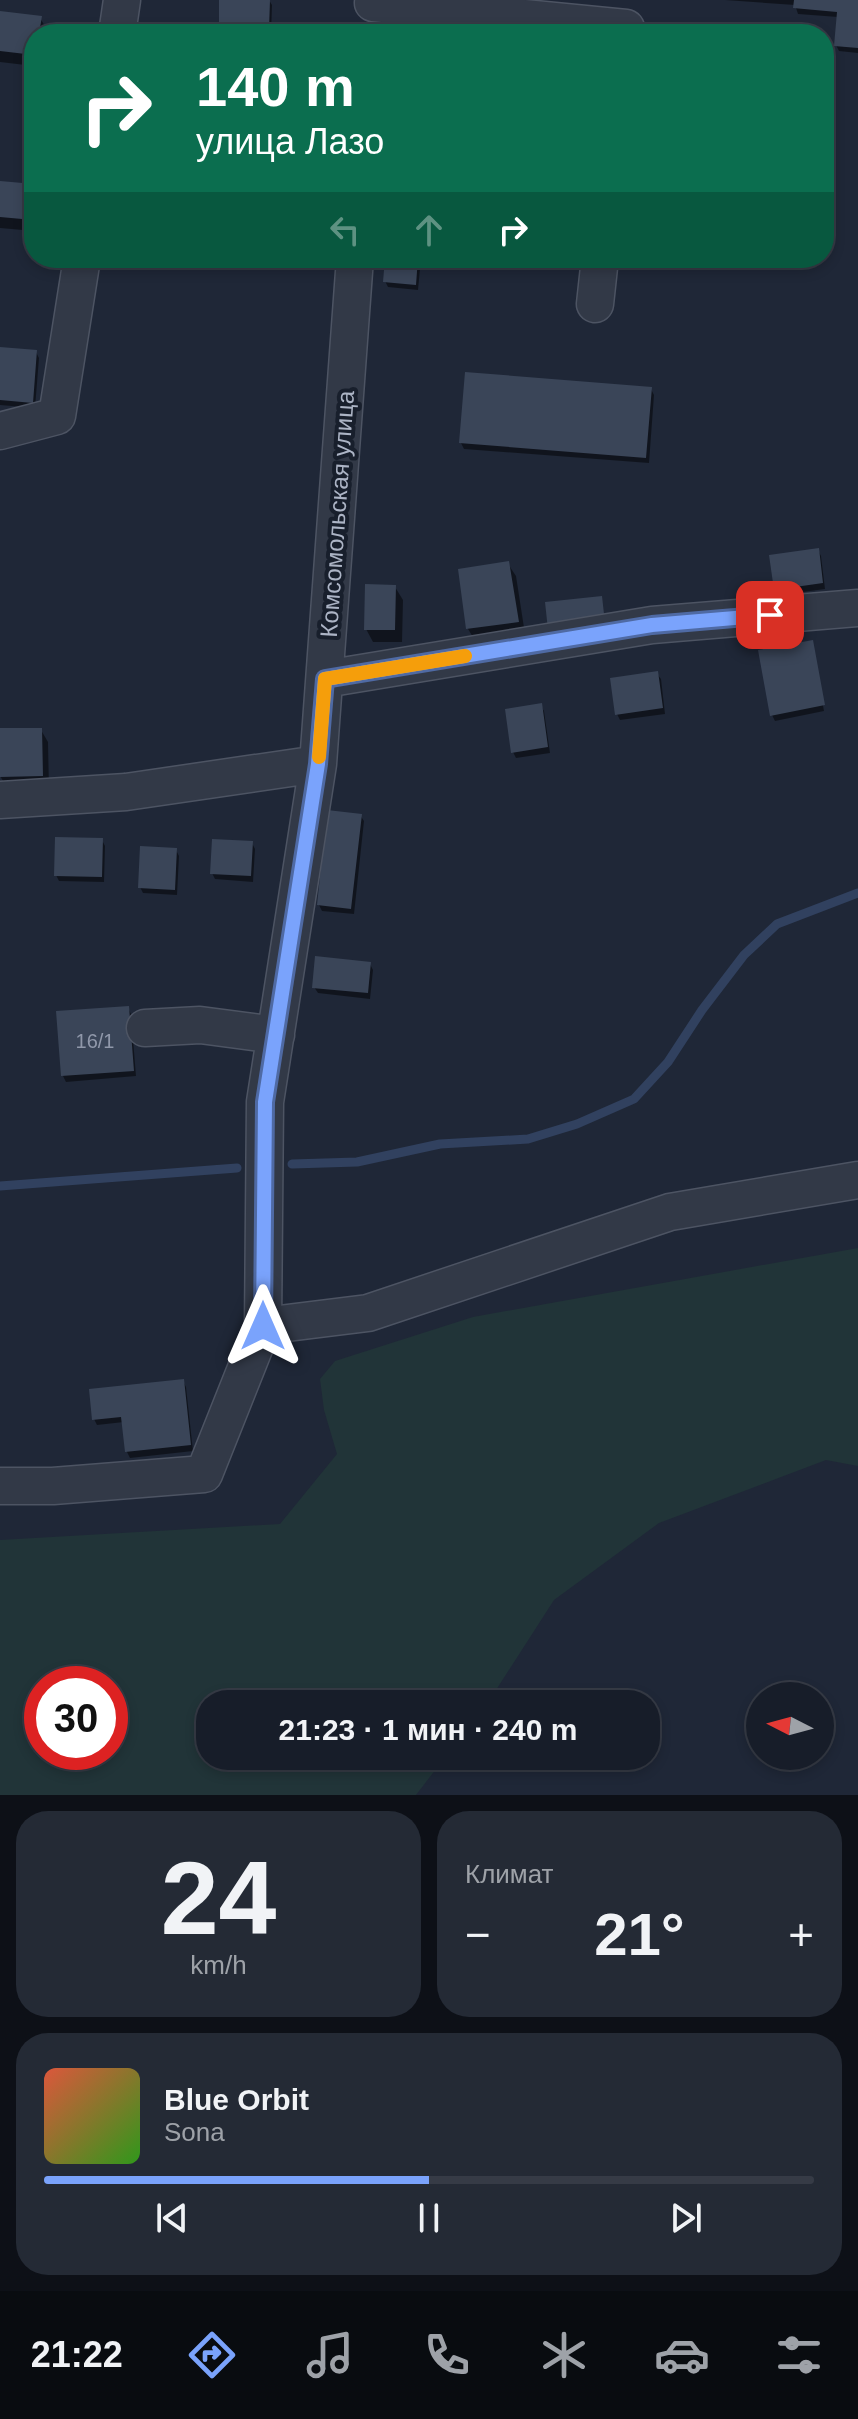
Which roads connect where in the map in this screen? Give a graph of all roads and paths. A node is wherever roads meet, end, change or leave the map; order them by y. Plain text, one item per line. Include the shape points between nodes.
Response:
1 (122, 0) edge
2 (373, 12) edge
3 (118, 24) edge
4 (563, 24) edge
5 (80, 268) edge
6 (354, 268) edge
7 (599, 268) edge
8 (595, 304) dead end
9 (0, 431) edge
10 (858, 608) edge
11 (325, 679) junction
12 (318, 764) junction
13 (0, 800) edge
14 (145, 1028) dead end
15 (276, 1035) junction
16 (858, 1180) edge
17 (263, 1326) junction
18 (0, 1486) edge

1 - 3 street
2 - 4 street
5 - 9 street via 57,416
6 - 11 street, Комсомольская улица
7 - 8 street
10 - 11 street via 652,625
11 - 12 street, Комсомольская улица
12 - 13 street via 126,792
12 - 15 street, Комсомольская улица
14 - 15 street via 200,1025
15 - 17 street, Комсомольская улица via 265,1102
16 - 17 street via 670,1212 368,1313
17 - 18 street, Комсомольская улица via 204,1474

